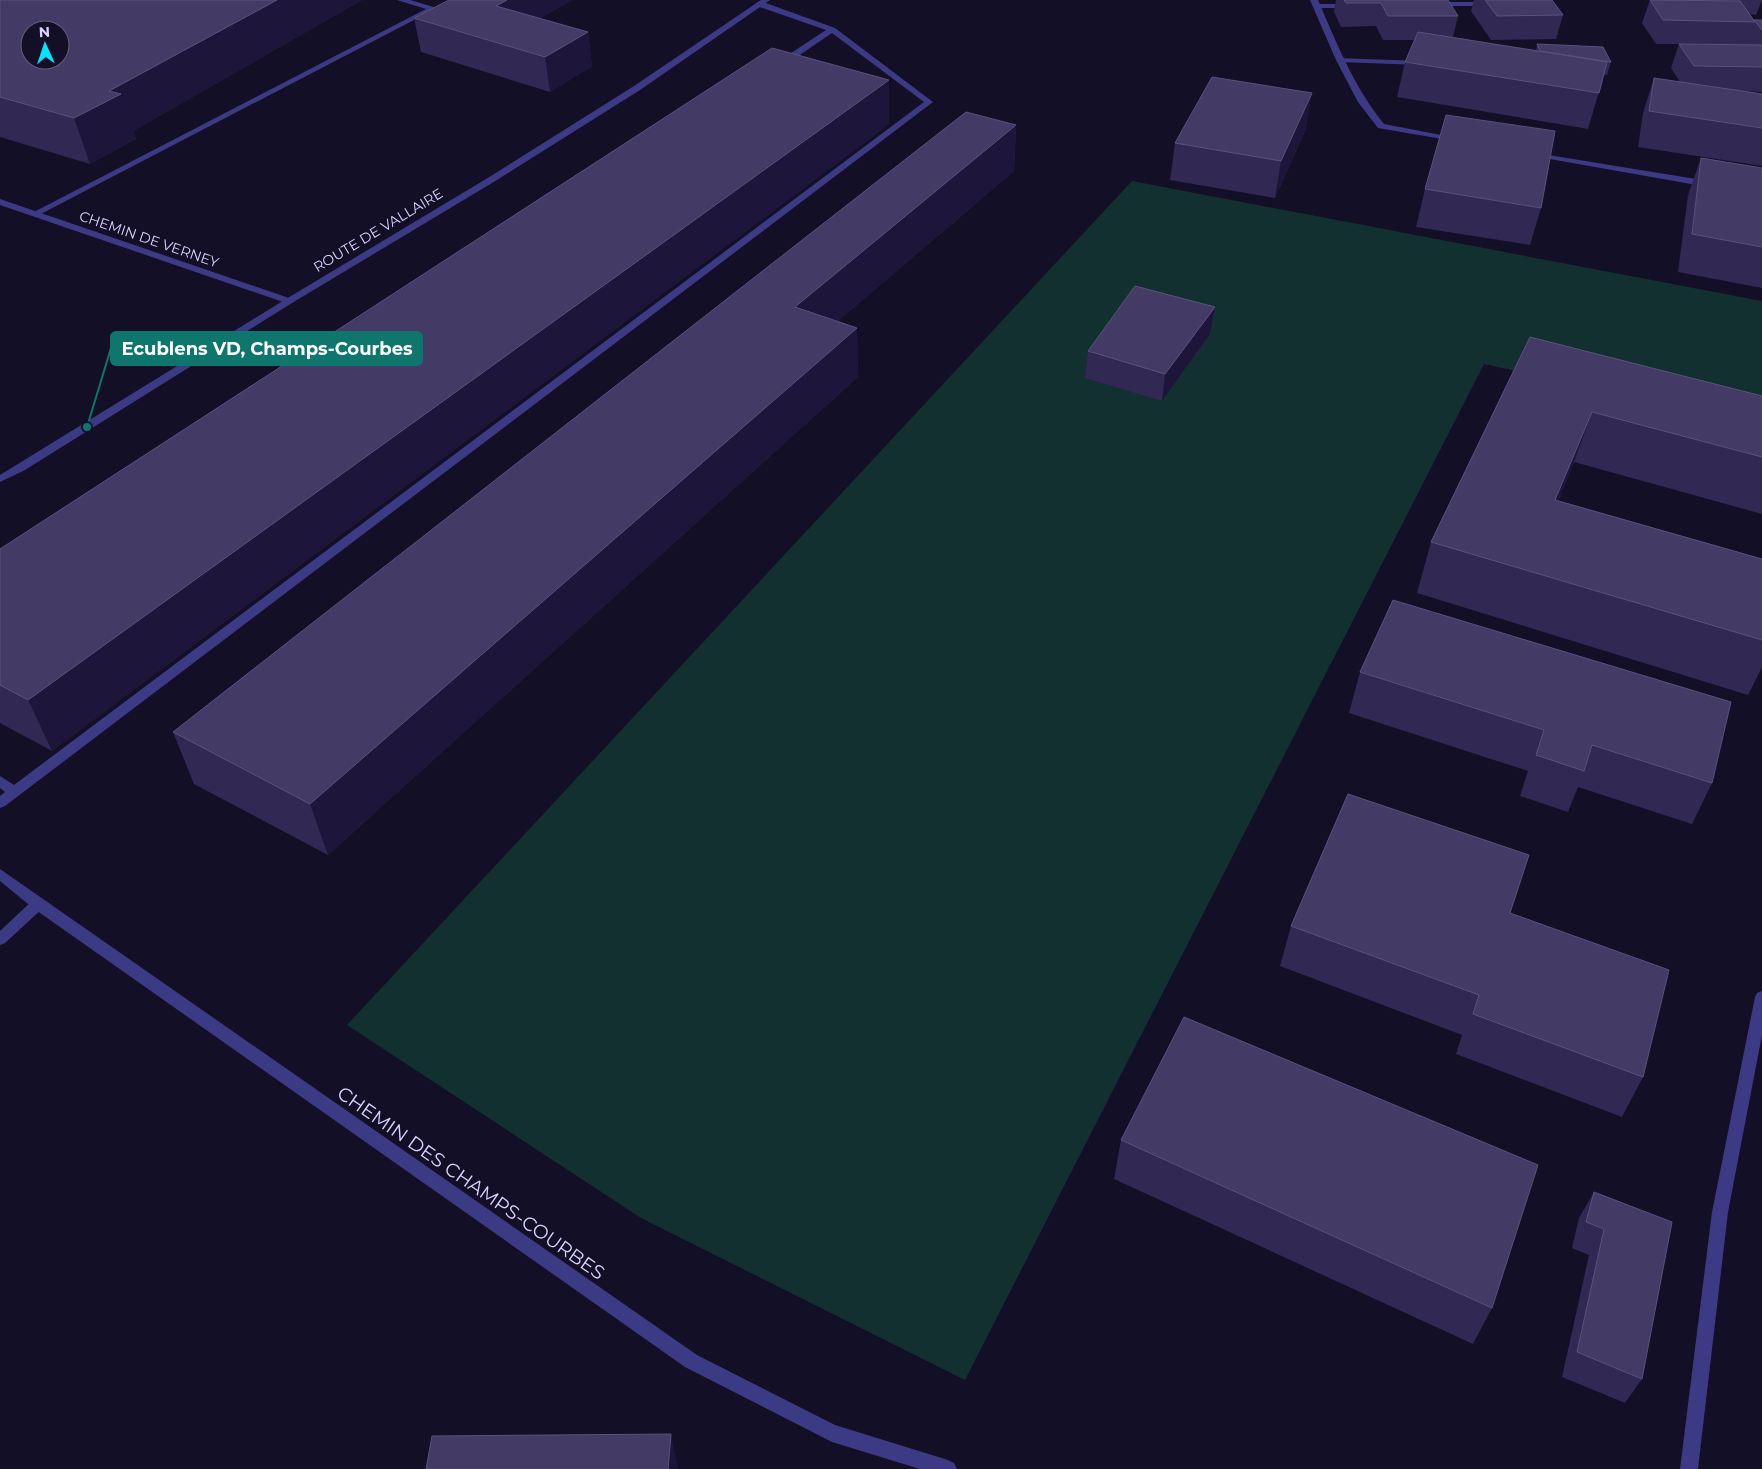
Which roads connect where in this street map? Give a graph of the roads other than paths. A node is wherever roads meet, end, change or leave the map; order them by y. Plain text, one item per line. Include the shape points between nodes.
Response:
1 (401, 0) edge
2 (763, 2) edge
3 (1315, 3) edge
4 (1494, 4) edge
5 (1425, 5) edge
6 (1356, 6) dead end
7 (832, 30) junction
8 (1340, 60) junction
9 (1430, 64) edge
10 (774, 69) edge
11 (1466, 142) edge
12 (1522, 152) edge
13 (1714, 185) edge
14 (0, 202) edge
15 (34, 214) junction
16 (289, 301) junction
17 (0, 479) edge
18 (0, 781) edge
19 (14, 792) junction
20 (0, 803) edge
21 (0, 874) edge
22 (38, 904) junction
23 (0, 939) edge
24 (1762, 997) edge
25 (948, 1469) edge
26 (1689, 1469) edge

1 - 15 street via 433,8
2 - 7 street
2 - 16 street, ROUTE DE VALLAIRE via 637,88
3 - 6 street
3 - 8 street
4 - 5 street
7 - 10 street
7 - 19 street via 929,102
8 - 9 street
8 - 11 street via 1362,102 1381,126
12 - 13 street
14 - 15 street, CHEMIN DE VERNEY
15 - 16 street, CHEMIN DE VERNEY
16 - 17 street, ROUTE DE VALLAIRE
18 - 19 street
19 - 20 street
21 - 22 street, CHEMIN DES CHAMPS-COURBES
22 - 23 street
22 - 25 street, CHEMIN DES CHAMPS-COURBES via 691,1361 832,1433
24 - 26 street via 1720,1212

